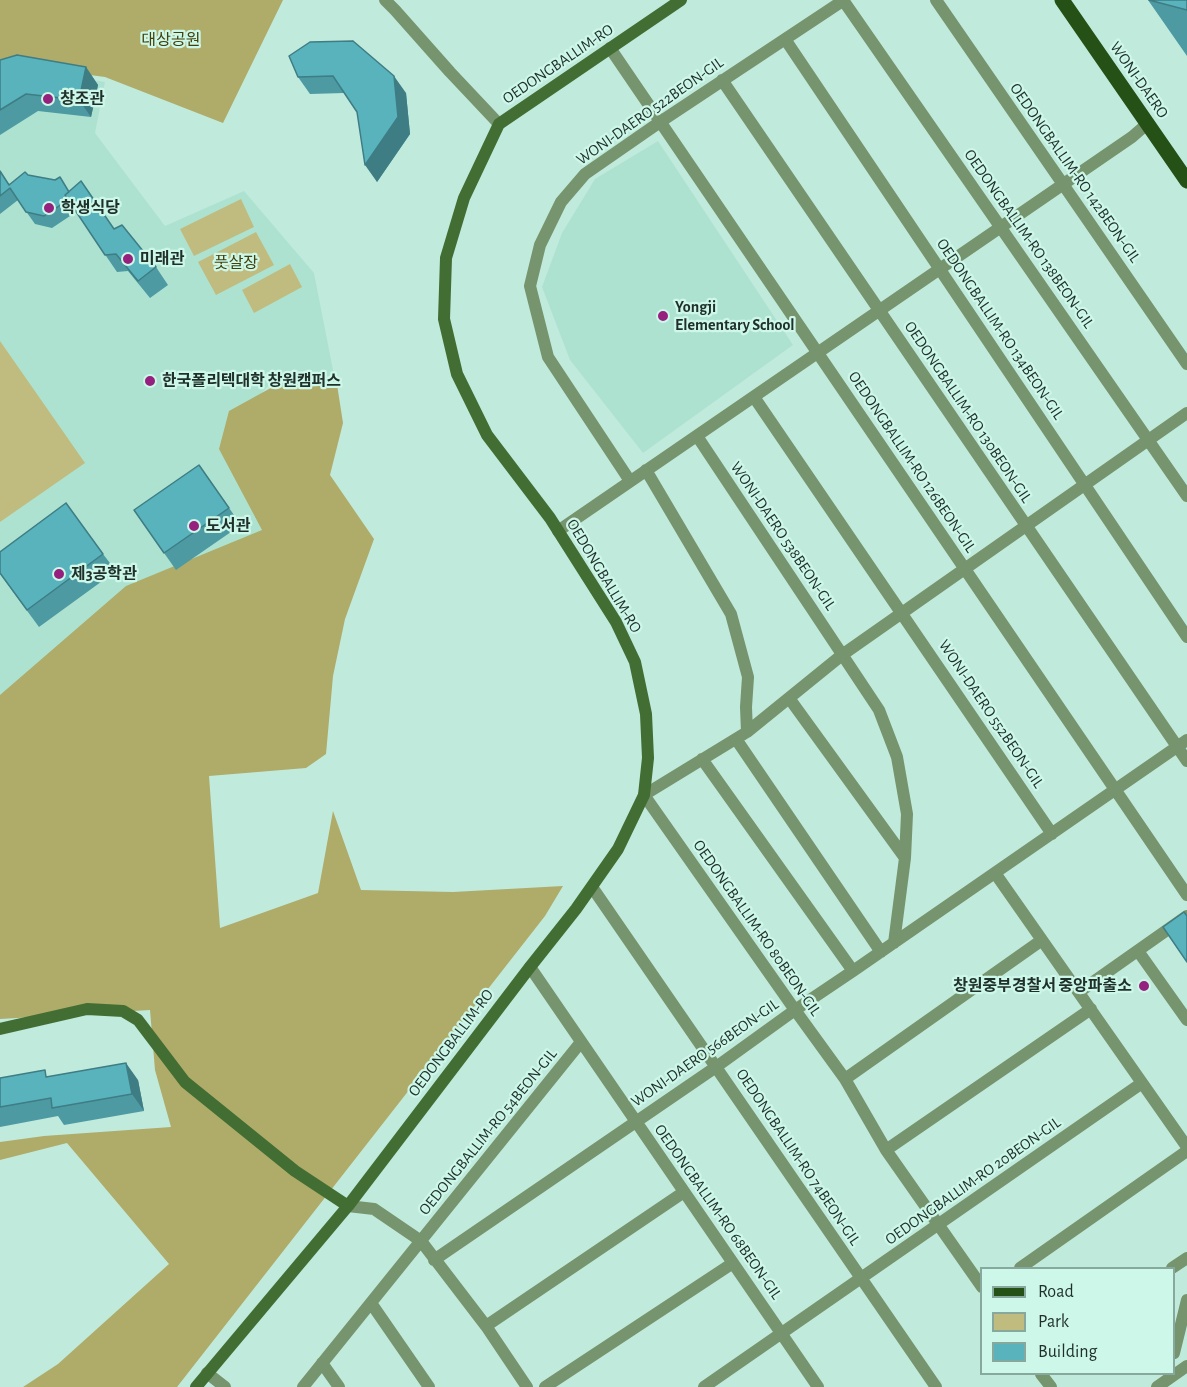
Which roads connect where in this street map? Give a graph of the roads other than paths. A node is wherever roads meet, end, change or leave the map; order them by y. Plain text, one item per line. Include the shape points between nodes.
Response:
1 (384, 0) edge
2 (681, 0) edge
3 (843, 0) edge
4 (936, 0) edge
5 (1062, 0) edge
6 (785, 39) junction
7 (610, 48) junction
8 (722, 80) junction
9 (660, 122) junction
10 (1148, 123) junction
11 (499, 124) junction
12 (1187, 181) edge
13 (1063, 184) junction
14 (1001, 227) junction
15 (940, 269) junction
16 (879, 310) junction
17 (818, 353) junction
18 (1187, 364) edge
19 (754, 396) junction
20 (1187, 413) edge
21 (697, 436) junction
22 (1149, 440) junction
23 (646, 470) junction
24 (630, 481) junction
25 (1085, 485) junction
26 (1187, 496) edge
27 (1026, 526) junction
28 (558, 531) junction
29 (965, 569) junction
30 (902, 613) junction
31 (1187, 637) edge
32 (842, 655) junction
33 (789, 698) junction
34 (742, 735) junction
35 (1182, 744) edge
36 (702, 759) junction
37 (1187, 761) edge
38 (1115, 790) junction
39 (644, 795) junction
40 (1052, 834) junction
41 (905, 858) junction
42 (995, 873) junction
43 (592, 887) junction
44 (1187, 895) edge
45 (1187, 916) edge
46 (1042, 940) junction
47 (894, 943) junction
48 (1138, 951) junction
49 (881, 952) junction
50 (530, 967) junction
51 (853, 971) junction
52 (1079, 993) junction
53 (1091, 1009) junction
54 (795, 1010) junction
55 (1187, 1020) edge
56 (0, 1029) edge
57 (581, 1042) junction
58 (716, 1067) junction
59 (845, 1079) junction
60 (1142, 1083) junction
61 (636, 1122) junction
62 (1187, 1149) edge
63 (886, 1150) junction
64 (684, 1192) junction
65 (348, 1206) junction
66 (938, 1225) junction
67 (421, 1241) junction
68 (1187, 1258) edge
69 (434, 1260) junction
70 (733, 1263) junction
71 (1023, 1267) edge
72 (1175, 1267) edge
73 (861, 1278) junction
74 (980, 1286) edge
75 (1187, 1300) edge
76 (371, 1303) junction
77 (486, 1326) junction
78 (782, 1334) junction
79 (1175, 1345) edge
80 (322, 1363) junction
81 (207, 1373) junction
82 (1042, 1375) edge
83 (196, 1387) edge
84 (225, 1387) edge
85 (303, 1387) edge
86 (339, 1387) edge
87 (429, 1387) edge
88 (527, 1387) edge
89 (545, 1387) edge
90 (704, 1387) edge
91 (818, 1387) edge
92 (936, 1387) edge
93 (1051, 1387) edge

1 - 11 street
2 - 7 main road, OEDONGBALLIM-RO
3 - 6 street, WONI-DAERO 522BEON-GIL
3 - 14 street, OEDONGBALLIM-RO 138BEON-GIL
4 - 13 street, OEDONGBALLIM-RO 142BEON-GIL
5 - 10 main road, WONI-DAERO
6 - 8 street, WONI-DAERO 522BEON-GIL
6 - 15 street, OEDONGBALLIM-RO 134BEON-GIL
7 - 9 street, OEDONGBALLIM-RO 126BEON-GIL
7 - 11 main road, OEDONGBALLIM-RO
8 - 9 street, WONI-DAERO 522BEON-GIL
8 - 16 street, OEDONGBALLIM-RO 130BEON-GIL
9 - 17 street, OEDONGBALLIM-RO 126BEON-GIL
9 - 24 street, WONI-DAERO 522BEON-GIL via 585,174 561,202 540,245 530,286 548,357
10 - 12 main road, WONI-DAERO
10 - 13 street
11 - 28 main road, OEDONGBALLIM-RO via 464,198 446,258 444,319 457,374 487,435
13 - 14 street
13 - 18 street, OEDONGBALLIM-RO 142BEON-GIL
14 - 15 street
14 - 22 street, OEDONGBALLIM-RO 138BEON-GIL
15 - 16 street
15 - 25 street, OEDONGBALLIM-RO 134BEON-GIL
16 - 17 street
16 - 27 street, OEDONGBALLIM-RO 130BEON-GIL
17 - 19 street
17 - 29 street, OEDONGBALLIM-RO 126BEON-GIL
19 - 21 street
19 - 30 street
20 - 22 street
21 - 23 street
21 - 32 street, WONI-DAERO 538BEON-GIL
22 - 25 street
22 - 26 street, OEDONGBALLIM-RO 138BEON-GIL
23 - 24 street
23 - 34 street via 731,614 748,677
24 - 28 street
25 - 27 street
25 - 31 street, OEDONGBALLIM-RO 134BEON-GIL
27 - 29 street
27 - 35 street, OEDONGBALLIM-RO 130BEON-GIL
28 - 39 main road, OEDONGBALLIM-RO via 616,622 635,662 646,714 648,758
29 - 30 street
29 - 38 street, OEDONGBALLIM-RO 126BEON-GIL
30 - 32 street
30 - 40 street, WONI-DAERO 552BEON-GIL
32 - 33 street
32 - 41 street via 879,710 897,757 907,814
33 - 34 street
33 - 41 street
34 - 36 street
34 - 49 street
35 - 37 street, OEDONGBALLIM-RO 130BEON-GIL
35 - 38 street, WONI-DAERO 566BEON-GIL
36 - 39 street
36 - 51 street
38 - 40 street, WONI-DAERO 566BEON-GIL
38 - 44 street, OEDONGBALLIM-RO 126BEON-GIL
39 - 43 main road, OEDONGBALLIM-RO via 618,849
39 - 54 street, OEDONGBALLIM-RO 80BEON-GIL
40 - 42 street, WONI-DAERO 566BEON-GIL
41 - 47 street
42 - 46 street
42 - 47 street, WONI-DAERO 566BEON-GIL
43 - 50 main road, OEDONGBALLIM-RO
43 - 58 street, OEDONGBALLIM-RO 74BEON-GIL
45 - 48 street
46 - 52 street
46 - 59 street
47 - 49 street, WONI-DAERO 566BEON-GIL
48 - 52 street
48 - 55 street
49 - 51 street, WONI-DAERO 566BEON-GIL
50 - 57 street, OEDONGBALLIM-RO 68BEON-GIL
50 - 65 main road, OEDONGBALLIM-RO
51 - 54 street, WONI-DAERO 566BEON-GIL
52 - 53 street
53 - 60 street
53 - 63 street
54 - 58 street, WONI-DAERO 566BEON-GIL
54 - 59 street, OEDONGBALLIM-RO 80BEON-GIL
56 - 65 main road via 87,1009 123,1011 138,1020 185,1082 295,1171
57 - 61 street, OEDONGBALLIM-RO 68BEON-GIL
57 - 67 street, OEDONGBALLIM-RO 54BEON-GIL
58 - 61 street, WONI-DAERO 566BEON-GIL
58 - 73 street, OEDONGBALLIM-RO 74BEON-GIL
59 - 63 street, OEDONGBALLIM-RO 80BEON-GIL
60 - 62 street
60 - 66 street, OEDONGBALLIM-RO 20BEON-GIL
61 - 64 street, OEDONGBALLIM-RO 68BEON-GIL
61 - 69 street, WONI-DAERO 566BEON-GIL
62 - 71 street
63 - 66 street, OEDONGBALLIM-RO 80BEON-GIL
64 - 70 street, OEDONGBALLIM-RO 68BEON-GIL
64 - 77 street
65 - 67 street, OEDONGBALLIM-RO 54BEON-GIL via 374,1209
65 - 81 main road, OEDONGBALLIM-RO
66 - 73 street, OEDONGBALLIM-RO 20BEON-GIL
66 - 74 street, OEDONGBALLIM-RO 80BEON-GIL
67 - 69 street, OEDONGBALLIM-RO 54BEON-GIL
67 - 76 street, OEDONGBALLIM-RO 54BEON-GIL
68 - 72 street
69 - 77 street, OEDONGBALLIM-RO 54BEON-GIL
70 - 78 street, OEDONGBALLIM-RO 68BEON-GIL
70 - 89 street
73 - 78 street, OEDONGBALLIM-RO 20BEON-GIL
73 - 92 street, OEDONGBALLIM-RO 74BEON-GIL
75 - 79 street
76 - 80 street, OEDONGBALLIM-RO 54BEON-GIL
76 - 87 street
77 - 88 street, OEDONGBALLIM-RO 54BEON-GIL
78 - 90 street, OEDONGBALLIM-RO 20BEON-GIL
78 - 91 street, OEDONGBALLIM-RO 68BEON-GIL
80 - 85 street, OEDONGBALLIM-RO 54BEON-GIL
80 - 86 street
81 - 83 main road, OEDONGBALLIM-RO
81 - 84 street
82 - 93 street

